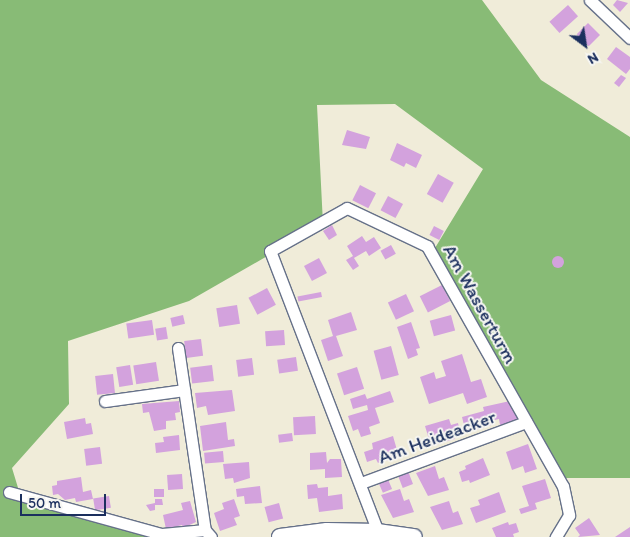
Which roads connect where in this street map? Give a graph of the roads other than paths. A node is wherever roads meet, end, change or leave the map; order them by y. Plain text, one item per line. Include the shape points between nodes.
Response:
1 (590, 0) edge
2 (630, 38) edge
3 (178, 348) dead end
4 (184, 390) junction
5 (106, 401) dead end
6 (526, 422) junction
7 (361, 484) junction
8 (9, 492) dead end
9 (378, 532) junction
10 (208, 533) edge
11 (280, 537) edge
12 (414, 537) edge
13 (556, 537) edge

1 - 2 street
3 - 4 street
4 - 5 street
4 - 10 street
6 - 7 street, Am Heideacker
6 - 7 street, Am Wasserturm via 427,246 347,208 270,251
6 - 13 street, Am Wasserturm via 563,486 569,515
7 - 9 street, Am Wasserturm
8 - 10 street via 162,534
9 - 11 street via 327,531
9 - 12 street

